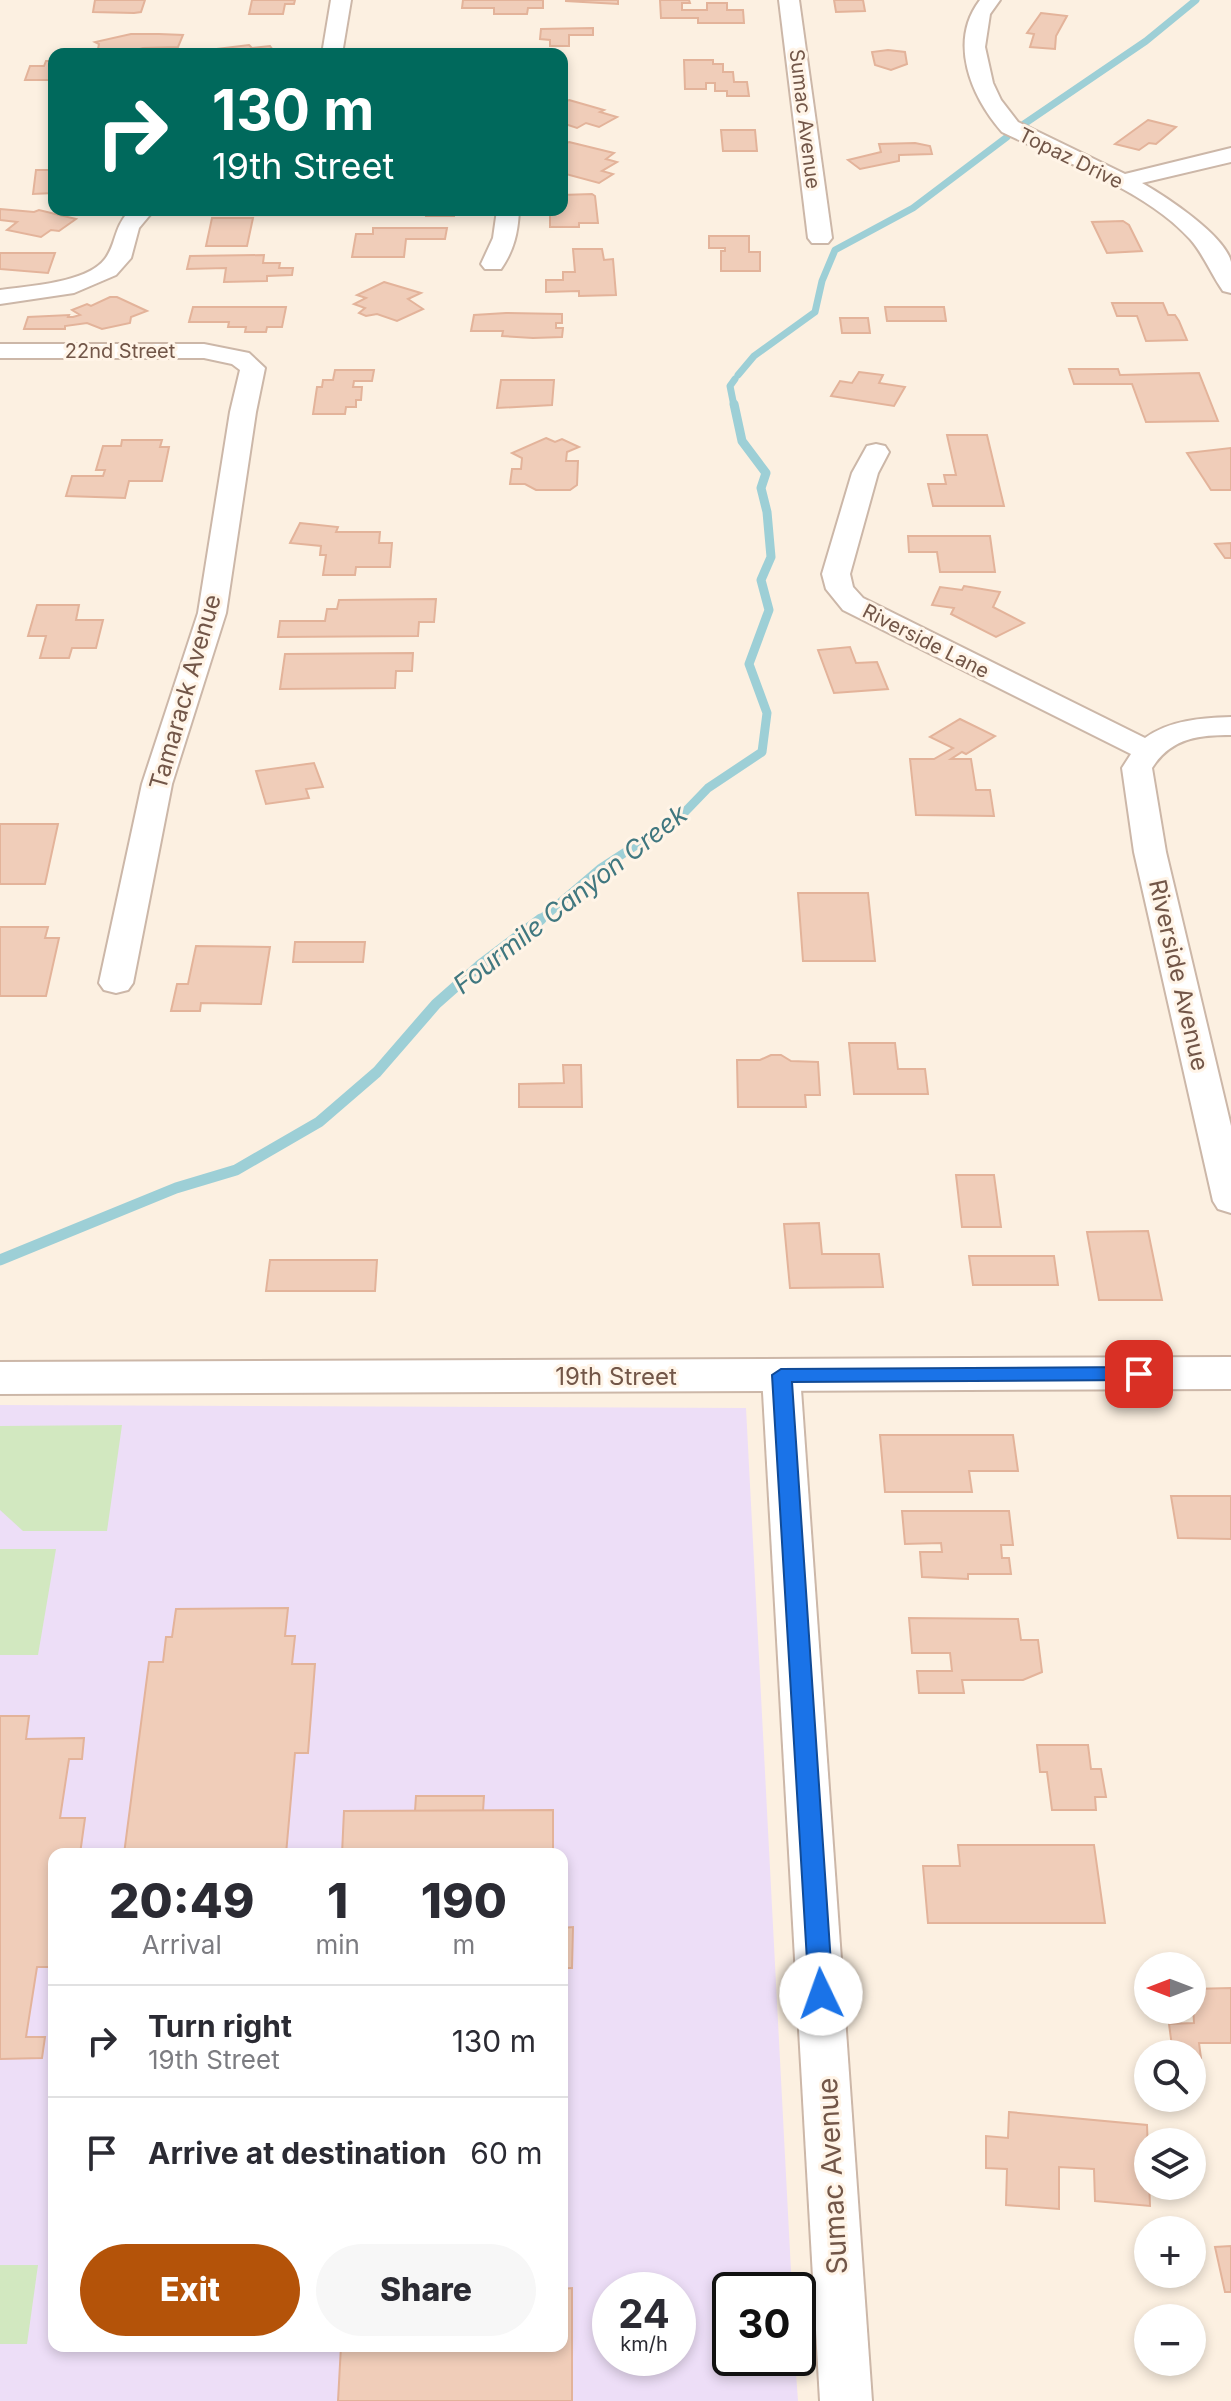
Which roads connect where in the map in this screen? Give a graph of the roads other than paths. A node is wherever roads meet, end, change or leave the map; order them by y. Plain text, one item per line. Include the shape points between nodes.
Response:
1 (341, 0) edge
2 (789, 0) edge
3 (990, 0) edge
4 (333, 48) edge
5 (1231, 155) edge
6 (1122, 181) junction
7 (137, 216) edge
8 (508, 216) edge
9 (820, 238) dead end
10 (493, 264) dead end
11 (1231, 286) edge
12 (0, 297) edge
13 (0, 351) edge
14 (240, 358) joint
15 (876, 452) dead end
16 (1231, 726) edge
17 (1146, 750) junction
18 (116, 983) dead end
19 (1231, 1201) edge
20 (1231, 1373) edge
21 (781, 1375) junction
22 (0, 1378) edge
23 (846, 2401) edge

1 - 4 street
2 - 9 street, Sumac Avenue
3 - 6 street, Topaz Drive via 974,22 976,56 986,99 995,113 1029,138
5 - 6 street
6 - 11 street, Topaz Drive via 1211,245
7 - 12 street via 108,270 66,288
8 - 10 street via 502,252
13 - 14 street, 22nd Street via 204,351
14 - 18 street, Tamarack Avenue via 253,368 212,613 157,784
15 - 17 street, Riverside Lane via 836,574 853,604
16 - 17 street via 1174,733
17 - 19 street, Riverside Avenue via 1137,768 1150,852
20 - 21 street, 19th Street
21 - 22 street, 19th Street
21 - 23 street, Sumac Avenue

